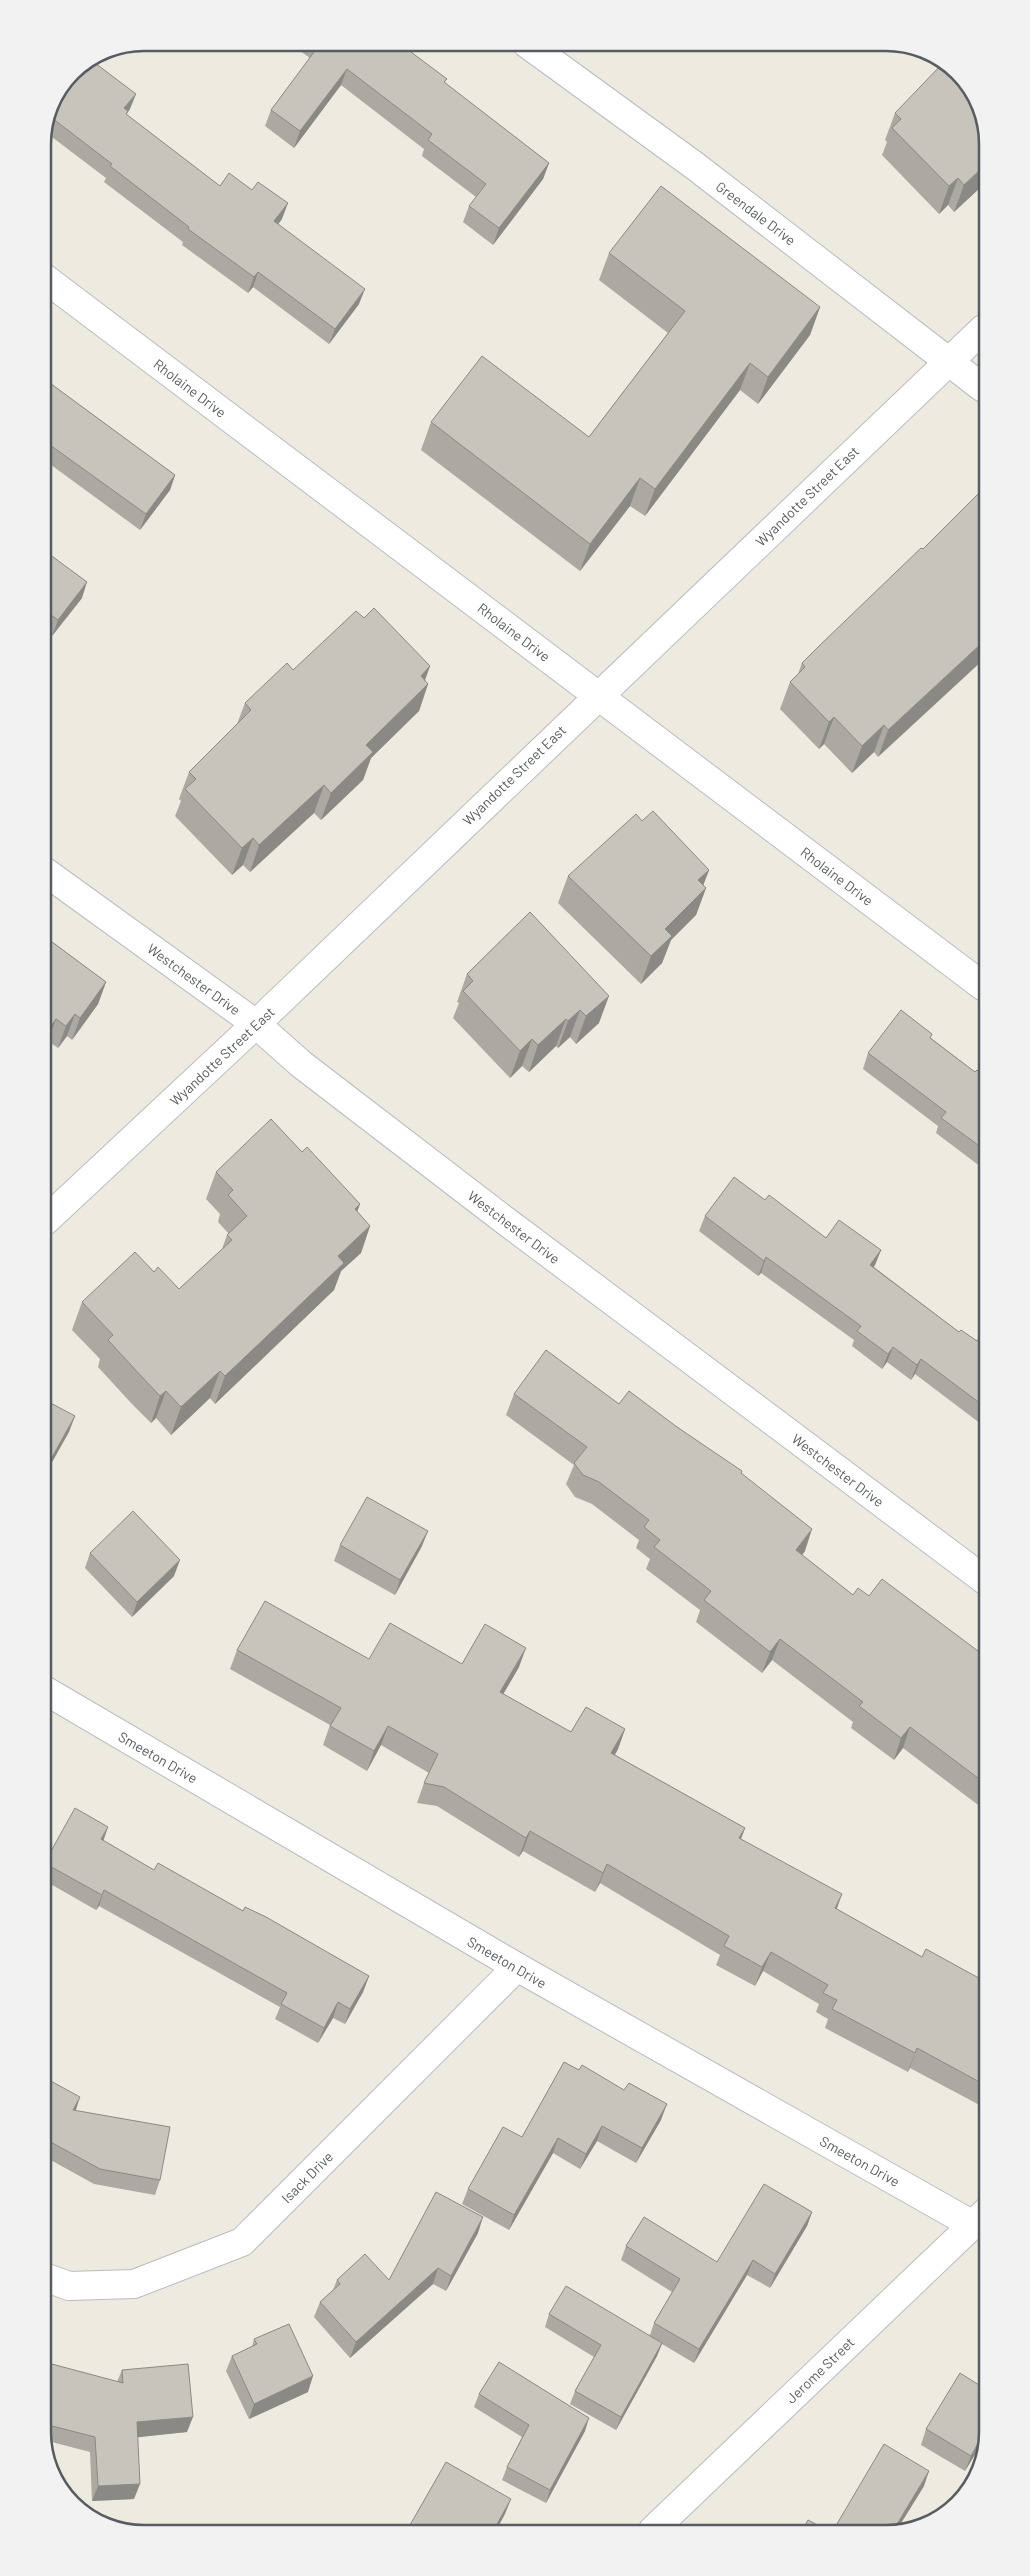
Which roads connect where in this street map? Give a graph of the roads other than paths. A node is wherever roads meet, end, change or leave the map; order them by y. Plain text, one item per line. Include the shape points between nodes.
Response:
1 (537, 51) edge
2 (51, 283) edge
3 (979, 333) edge
4 (949, 361) junction
5 (979, 385) edge
6 (597, 696) junction
7 (51, 876) edge
8 (979, 983) edge
9 (256, 1024) junction
10 (51, 1215) edge
11 (979, 1576) edge
12 (51, 1694) edge
13 (517, 1968) junction
14 (979, 2217) edge
15 (979, 2219) edge
16 (51, 2279) edge
17 (658, 2525) edge

1 - 4 street, Greendale Drive via 695,166
2 - 6 street, Rholaine Drive
3 - 4 street, Wyandotte Street East
4 - 5 street, Greendale Drive
4 - 6 street, Wyandotte Street East
6 - 8 street, Rholaine Drive
6 - 9 street, Wyandotte Street East
7 - 9 street, Westchester Drive
9 - 10 street, Wyandotte Street East
9 - 11 street, Westchester Drive via 301,1064 503,1219
12 - 13 street, Smeeton Drive
13 - 14 street, Smeeton Drive
13 - 16 street, Isack Drive via 242,2242 134,2284 69,2286
15 - 17 street, Jerome Street

